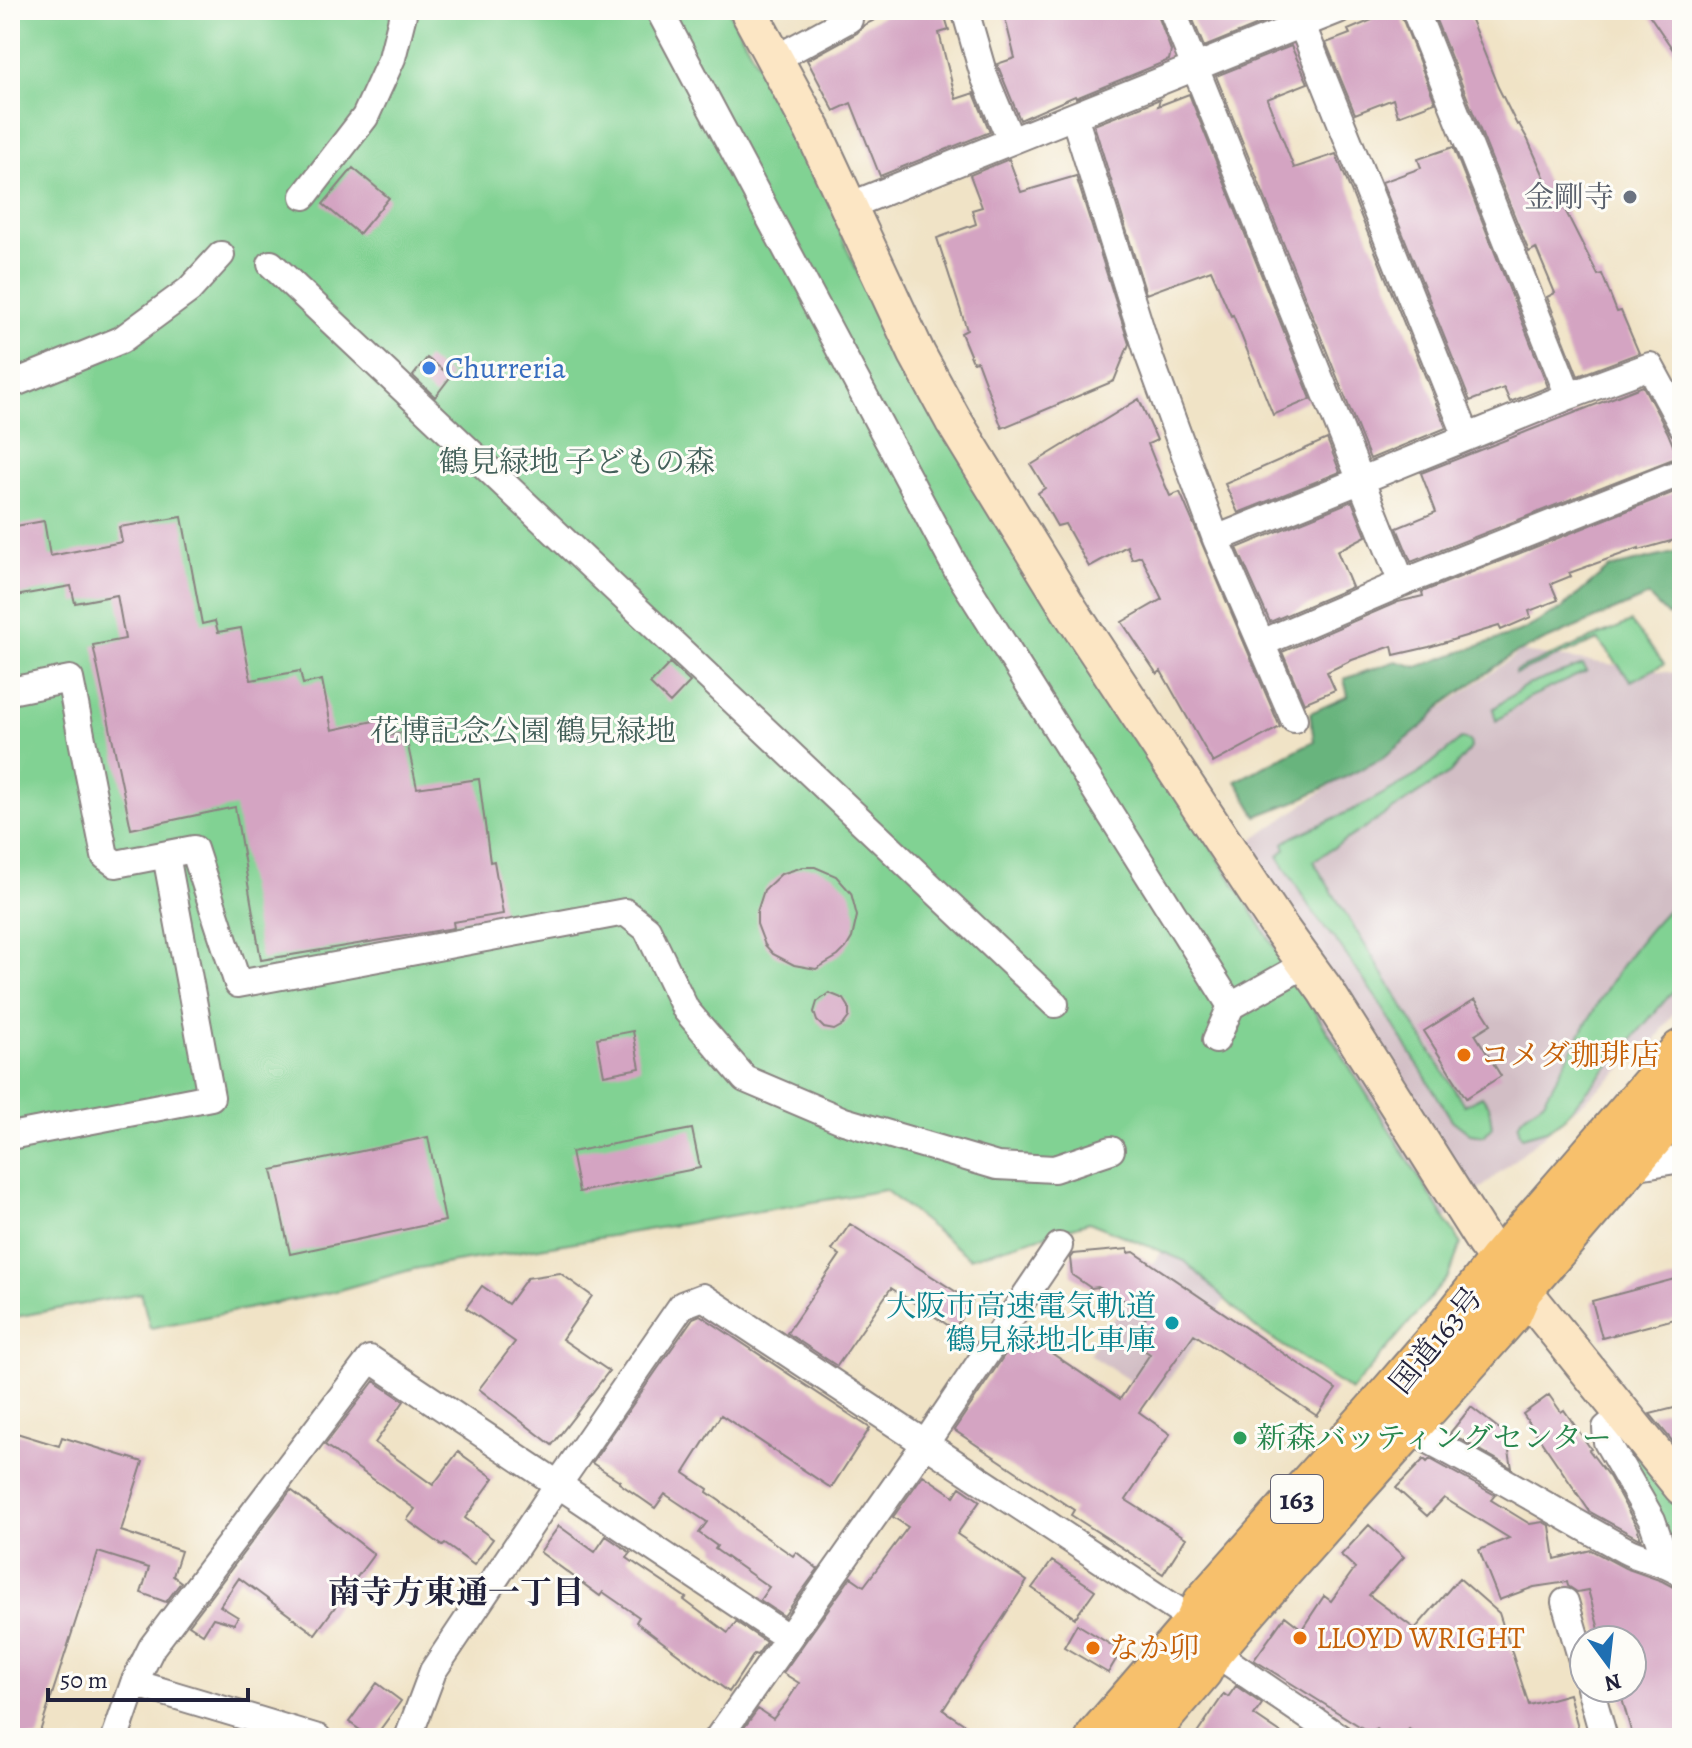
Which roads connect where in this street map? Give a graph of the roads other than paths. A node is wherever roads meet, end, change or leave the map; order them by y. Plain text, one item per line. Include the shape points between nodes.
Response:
1 (404, 10) edge
2 (659, 10) edge
3 (748, 10) edge
4 (848, 10) edge
5 (965, 10) edge
6 (1172, 10) edge
7 (1338, 10) edge
8 (1415, 10) edge
9 (1299, 18) edge
10 (775, 59) junction
11 (1196, 68) junction
12 (1074, 116) junction
13 (1011, 141) junction
14 (304, 196) dead end
15 (849, 206) junction
16 (221, 255) dead end
17 (271, 264) dead end
18 (10, 385) edge
19 (1569, 396) junction
20 (1682, 425) edge
21 (1467, 437) junction
22 (1682, 472) edge
23 (1359, 481) junction
24 (1216, 539) junction
25 (1402, 583) junction
26 (1262, 643) junction
27 (10, 691) edge
28 (1294, 719) dead end
29 (166, 855) junction
30 (1306, 964) junction
31 (1055, 1004) dead end
32 (1231, 1006) junction
33 (1216, 1040) dead end
34 (1682, 1052) edge
35 (1682, 1101) edge
36 (10, 1136) edge
37 (1111, 1150) dead end
38 (1682, 1159) edge
39 (1625, 1168) junction
40 (1059, 1246) dead end
41 (1509, 1276) junction
42 (1623, 1414) junction
43 (1407, 1429) junction
44 (925, 1444) junction
45 (1677, 1472) edge
46 (557, 1486) junction
47 (1679, 1571) edge
48 (1565, 1602) dead end
49 (1571, 1624) edge
50 (1204, 1636) junction
51 (787, 1637) junction
52 (134, 1683) junction
53 (1594, 1704) edge
54 (115, 1738) edge
55 (318, 1738) edge
56 (408, 1738) edge
57 (718, 1738) edge
58 (1098, 1738) edge
59 (1142, 1738) edge
60 (1340, 1738) edge
61 (1604, 1738) edge

1 - 14 street via 392,58 365,117
2 - 32 street via 957,570
3 - 10 street
4 - 10 street via 849,19
5 - 13 street
6 - 11 street
7 - 9 street
8 - 19 street
9 - 11 street
9 - 21 street
10 - 15 street
11 - 12 street
11 - 23 street
12 - 13 street
12 - 24 street via 1139,327
13 - 15 street
15 - 30 street via 917,354 1009,513
16 - 18 street via 189,290 121,340
17 - 31 street
19 - 20 street via 1650,366
19 - 21 street
21 - 23 street
22 - 25 street
23 - 24 street
23 - 25 street
24 - 26 street
25 - 26 street
26 - 28 street
27 - 29 street via 70,679 105,856 116,864
29 - 36 street via 211,1097
29 - 37 street via 194,849 238,984 625,912 647,929 686,1010 745,1079 844,1121 997,1166 1054,1169
30 - 32 street
30 - 41 street
32 - 33 street
34 - 41 highway, 国道163号 / 163
35 - 39 highway, 国道163号 / 163
38 - 39 street
39 - 41 highway, 国道163号 / 163
40 - 44 street
41 - 42 street
41 - 43 highway, 国道163号 / 163 via 1510,1312
41 - 50 highway, 国道163号 / 163 via 1447,1330 1205,1604
42 - 45 street
42 - 47 street via 1606,1428 1607,1442 1652,1520 1662,1549
43 - 47 street via 1629,1552
43 - 50 highway, 国道163号 / 163
44 - 46 street via 703,1297 682,1305
44 - 50 street
44 - 51 street
46 - 51 street
46 - 52 street via 370,1359 152,1647
46 - 56 street via 433,1671
48 - 49 street
50 - 58 highway, 国道163号 / 163
50 - 59 highway, 国道163号 / 163 via 1200,1670
50 - 60 street
51 - 57 street
52 - 54 street
52 - 55 street
53 - 61 street

